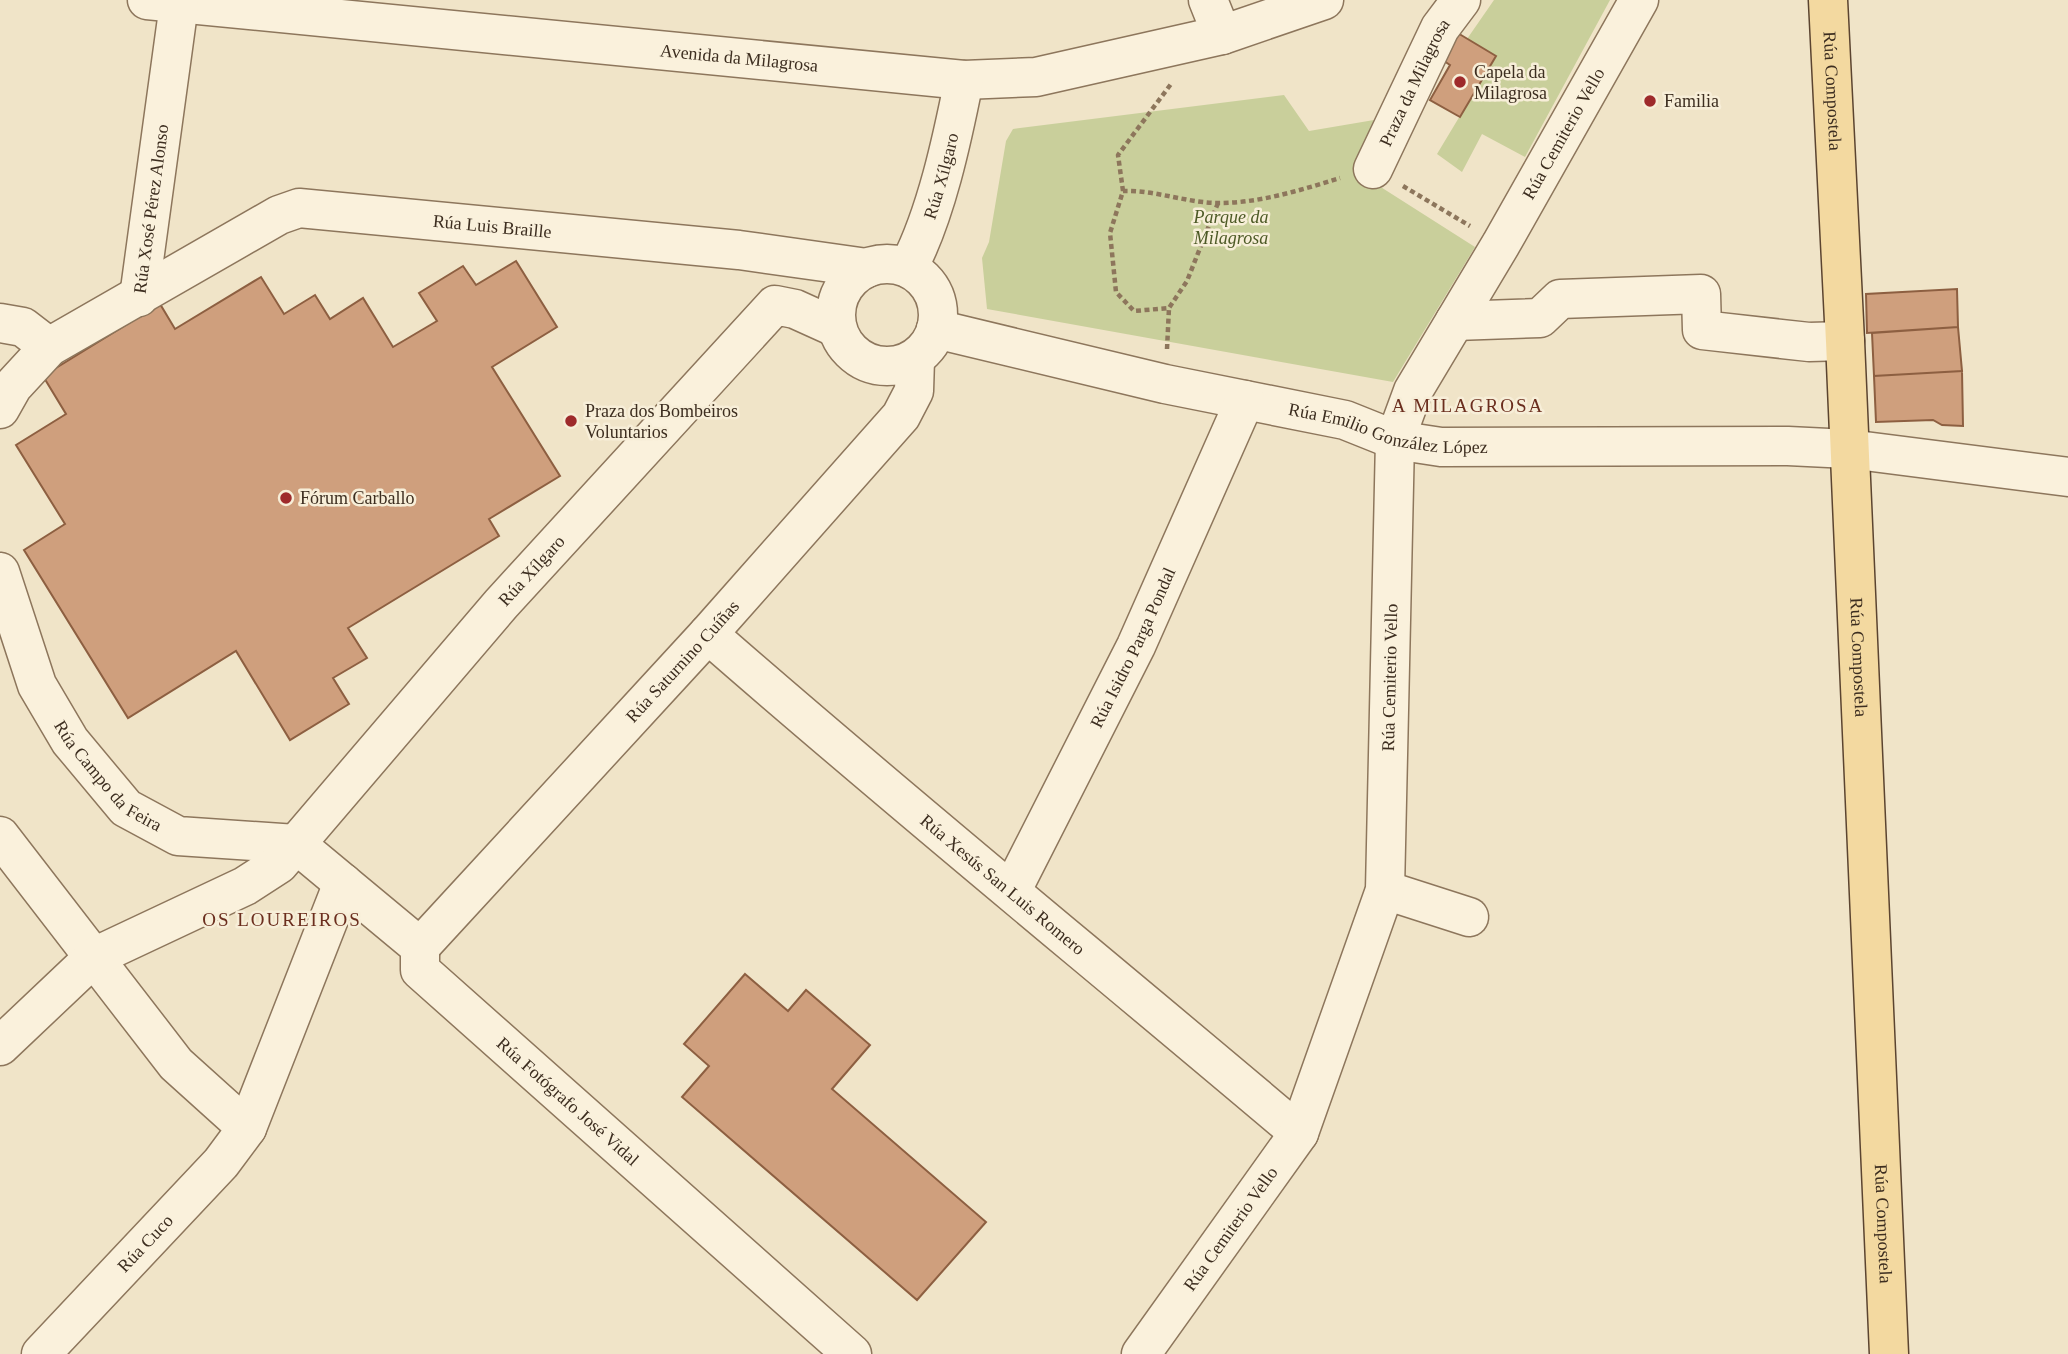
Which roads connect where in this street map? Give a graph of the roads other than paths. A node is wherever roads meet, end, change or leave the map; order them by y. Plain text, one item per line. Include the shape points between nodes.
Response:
1 (1208, 0) edge
2 (1324, 0) edge
3 (1461, 0) edge
4 (1639, 0) edge
5 (1828, 0) edge
6 (163, 2) edge
7 (268, 6) edge
8 (1209, 38) junction
9 (964, 80) junction
10 (1373, 169) road end
11 (788, 255) junction
12 (867, 268) junction
13 (908, 268) junction
14 (139, 297) junction
15 (775, 305) junction
16 (1455, 321) junction
17 (0, 323) edge
18 (837, 328) junction
19 (1846, 341) junction
20 (926, 344) junction
21 (49, 347) junction
22 (1245, 400) junction
23 (0, 409) edge
24 (1395, 440) junction
25 (1849, 449) junction
26 (2068, 477) edge
27 (0, 572) edge
28 (708, 634) junction
29 (0, 836) edge
30 (296, 844) junction
31 (343, 883) junction
32 (1012, 890) junction
33 (1385, 890) junction
34 (1469, 917) dead end
35 (419, 947) junction
36 (94, 957) junction
37 (0, 1046) edge
38 (247, 1128) junction
39 (1299, 1133) junction
40 (41, 1354) edge
41 (852, 1354) edge
42 (1140, 1354) edge
43 (1888, 1354) edge

1 - 8 street
2 - 8 street, Avenida da Milagrosa
3 - 10 street, Praza da Milagrosa via 1440,28
4 - 16 street, Rúa Cemiterio Vello
5 - 19 main road, Rúa Compostela
6 - 7 street, Avenida da Milagrosa
6 - 14 street, Rúa Xosé Pérez Alonso
7 - 9 street, Avenida da Milagrosa
8 - 9 street, Avenida da Milagrosa via 1035,77
9 - 13 street, Rúa Xílgaro via 919,247
11 - 12 street, Rúa Luis Braille
11 - 14 street, Rúa Luis Braille via 299,208 279,215
11 - 15 street, Rúa Xílgaro via 789,279
12 - 13 street via 890,264
12 - 18 street via 844,287 836,311
13 - 20 street via 934,293 938,313
14 - 21 street, Rúa Xosé Pérez Alonso
15 - 18 street
15 - 30 street, Rúa Xílgaro via 501,604
16 - 19 street via 1540,318 1560,299 1701,293 1702,330 1809,342
16 - 24 street, Rúa Cemiterio Vello via 1413,391
17 - 21 street via 23,327
18 - 20 street via 857,357 873,365 894,366
19 - 25 main road, Rúa Compostela
20 - 22 street, Rúa Emilio González López
20 - 28 street, Rúa Saturnino Cuíñas via 914,391 901,416
21 - 23 street via 13,386
22 - 24 street, Rúa Emilio González López via 1345,420
22 - 32 street, Rúa Isidro Parga Pondal via 1136,646
24 - 25 street, Rúa Emilio González López via 1441,447
24 - 33 street, Rúa Cemiterio Vello
25 - 26 street, Rúa Emilio González López
25 - 43 main road, Rúa Compostela
27 - 30 street, Rúa Campo da Feira via 37,685 70,741 126,808 178,836
28 - 32 street, Rúa Xesús San Luis Romero
28 - 35 street, Rúa Saturnino Cuíñas
29 - 36 street
30 - 31 street
30 - 36 street via 279,864 245,886
31 - 35 street
31 - 38 street
32 - 39 street, Rúa Xesús San Luis Romero
33 - 34 street
33 - 39 street, Rúa Cemiterio Vello
35 - 41 street, Rúa Fotógrafo José Vidal via 420,970
36 - 37 street
36 - 38 street via 176,1064
38 - 40 street, Rúa Cuco via 222,1163
39 - 42 street, Rúa Cemiterio Vello

